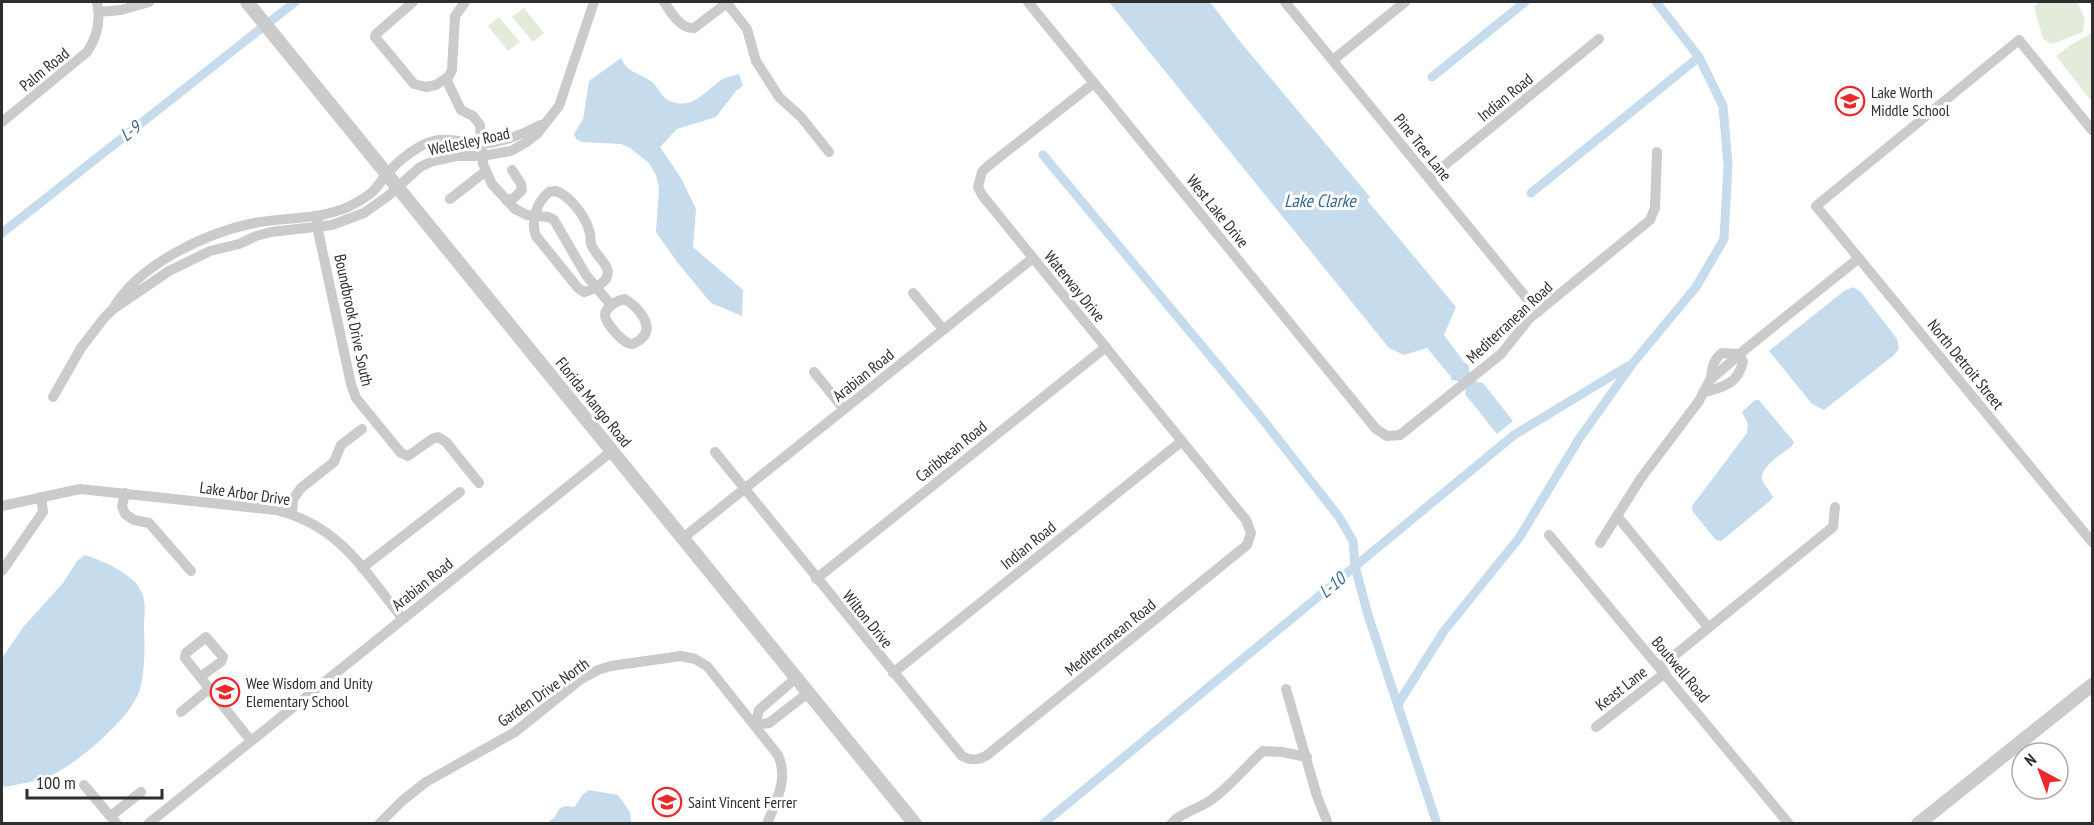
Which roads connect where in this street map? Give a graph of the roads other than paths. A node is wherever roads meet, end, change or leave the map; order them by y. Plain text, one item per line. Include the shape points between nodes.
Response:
1 (149, 2) edge
2 (247, 2) edge
3 (413, 2) edge
4 (465, 2) edge
5 (594, 2) edge
6 (664, 2) edge
7 (680, 2) edge
8 (727, 2) edge
9 (1029, 2) edge
10 (1285, 2) edge
11 (1405, 2) edge
12 (98, 7) edge
13 (671, 12) junction
14 (1599, 39) dead end
15 (1333, 60) junction
16 (446, 79) junction
17 (1094, 82) junction
18 (2, 122) edge
19 (546, 123) junction
20 (2092, 130) edge
21 (482, 144) junction
22 (829, 152) dead end
23 (1657, 152) dead end
24 (482, 156) junction
25 (512, 170) dead end
26 (486, 171) junction
27 (387, 174) junction
28 (1429, 178) junction
29 (398, 187) junction
30 (450, 199) dead end
31 (506, 201) junction
32 (534, 217) junction
33 (318, 221) junction
34 (1033, 258) junction
35 (1859, 258) junction
36 (596, 287) junction
37 (914, 293) dead end
38 (611, 305) dead end
39 (1538, 312) junction
40 (943, 330) junction
41 (1106, 347) junction
42 (1739, 354) junction
43 (814, 372) dead end
44 (1715, 375) junction
45 (1727, 385) junction
46 (1703, 393) junction
47 (53, 397) dead end
48 (844, 409) junction
49 (362, 429) dead end
50 (1387, 436) joint
51 (1182, 441) junction
52 (612, 451) junction
53 (715, 452) dead end
54 (479, 483) dead end
55 (745, 488) junction
56 (460, 492) dead end
57 (125, 493) junction
58 (41, 497) junction
59 (2, 506) edge
60 (1835, 507) dead end
61 (292, 514) junction
62 (1617, 516) junction
63 (1250, 526) joint
64 (1549, 535) dead end
65 (683, 538) junction
66 (2092, 542) edge
67 (1600, 543) dead end
68 (362, 568) junction
69 (2, 571) edge
70 (191, 571) dead end
71 (816, 579) junction
72 (403, 619) junction
73 (1708, 627) junction
74 (1662, 670) junction
75 (893, 673) junction
76 (200, 677) junction
77 (796, 678) junction
78 (2092, 685) edge
79 (210, 688) junction
80 (1286, 689) dead end
81 (808, 693) junction
82 (181, 712) dead end
83 (755, 724) junction
84 (1596, 727) dead end
85 (251, 741) junction
86 (1307, 757) junction
87 (974, 760) joint
88 (84, 785) dead end
89 (141, 792) dead end
90 (114, 820) edge
91 (148, 824) edge
92 (379, 824) edge
93 (767, 824) edge
94 (915, 824) edge
95 (1171, 824) edge
96 (1328, 824) edge
97 (1789, 824) edge
98 (1917, 824) edge

1 - 12 street, Palm Road via 122,10
2 - 27 street, Florida Mango Road
3 - 16 street via 375,37 414,84 430,87
4 - 16 street via 455,16 452,70
5 - 19 street, Wellesley Road via 559,106
6 - 13 street
7 - 13 street
8 - 13 street via 694,28 683,25
8 - 22 street via 747,29 756,61 779,97
9 - 17 street, West Lake Drive
10 - 15 street, Pine Tree Lane
11 - 15 street
12 - 18 street, Palm Road via 96,33 87,52
14 - 28 street, Indian Road
15 - 28 street, Pine Tree Lane
16 - 21 street via 461,110 478,120
17 - 34 street, Waterway Drive via 988,166 979,179 982,195
17 - 50 street, West Lake Drive via 1376,429
19 - 21 street, Wellesley Road via 523,134
19 - 24 street, Wellesley Road via 537,134 511,150
20 - 35 street, North Detroit Street via 2019,40 1816,206
21 - 24 street
21 - 27 street, Wellesley Road via 439,140 416,149
23 - 39 street, Mediterranean Road via 1650,220
24 - 26 street
24 - 29 street, Wellesley Road via 433,161
25 - 31 street via 522,190
26 - 30 street
26 - 31 street
27 - 29 street, Florida Mango Road
27 - 33 street, Wellesley Road via 373,192
28 - 39 street, Pine Tree Lane
29 - 33 street, Wellesley Road via 364,213 332,225
29 - 52 street, Florida Mango Road
31 - 32 street
32 - 36 street via 548,217 558,225 574,257
32 - 36 street via 536,236 578,288 584,292
32 - 36 street via 549,192 564,194 585,220 591,245 608,268 608,275
33 - 47 street via 253,223 210,237 170,257 120,296 81,348
33 - 54 street, Boundbrook Drive South via 356,398 401,453 408,456 438,437
34 - 40 street, Arabian Road
34 - 41 street, Waterway Drive
35 - 42 street
35 - 66 street, North Detroit Street
36 - 38 street
37 - 40 street
39 - 50 street, Mediterranean Road via 1520,328 1506,350 1400,435
40 - 48 street, Arabian Road
41 - 51 street, Waterway Drive
41 - 71 street, Caribbean Road
42 - 44 street
42 - 45 street via 1743,362 1740,375
43 - 48 street
44 - 45 street
44 - 46 street
45 - 46 street
46 - 62 street
48 - 55 street, Arabian Road
49 - 61 street via 342,445 334,462 301,488 293,499
51 - 63 street, Waterway Drive
51 - 75 street, Indian Road
52 - 65 street, Florida Mango Road
52 - 72 street, Arabian Road
53 - 55 street, Wilton Drive
55 - 65 street, Arabian Road
55 - 71 street, Wilton Drive
56 - 68 street
57 - 58 street, Lake Arbor Drive via 80,489
57 - 61 street, Lake Arbor Drive
57 - 70 street via 125,513 149,523
58 - 59 street, Lake Arbor Drive
58 - 69 street via 42,512
60 - 73 street, Keast Lane via 1833,526
61 - 68 street, Lake Arbor Drive via 327,532
62 - 67 street
62 - 73 street
63 - 87 street, Mediterranean Road via 1247,545 986,756
64 - 74 street, Boutwell Road
65 - 77 street, Florida Mango Road
68 - 72 street, Lake Arbor Drive
71 - 75 street, Wilton Drive
72 - 85 street, Arabian Road
73 - 74 street, Keast Lane
74 - 84 street, Keast Lane
74 - 97 street, Boutwell Road
75 - 87 street, Wilton Drive via 962,756
76 - 76 street via 185,658 206,637 223,657
76 - 79 street
77 - 81 street, Florida Mango Road
77 - 83 street via 759,710
78 - 98 street
79 - 82 street
79 - 85 street
80 - 86 street
81 - 83 street via 768,723
81 - 94 street, Florida Mango Road
83 - 92 street, Garden Drive North via 711,671 695,659 674,656 611,666 586,676 515,732 426,782
83 - 93 street, Garden Drive North via 778,754 783,768 781,788
85 - 91 street, Arabian Road
86 - 95 street via 1263,751 1222,792
86 - 96 street
88 - 90 street
89 - 90 street

